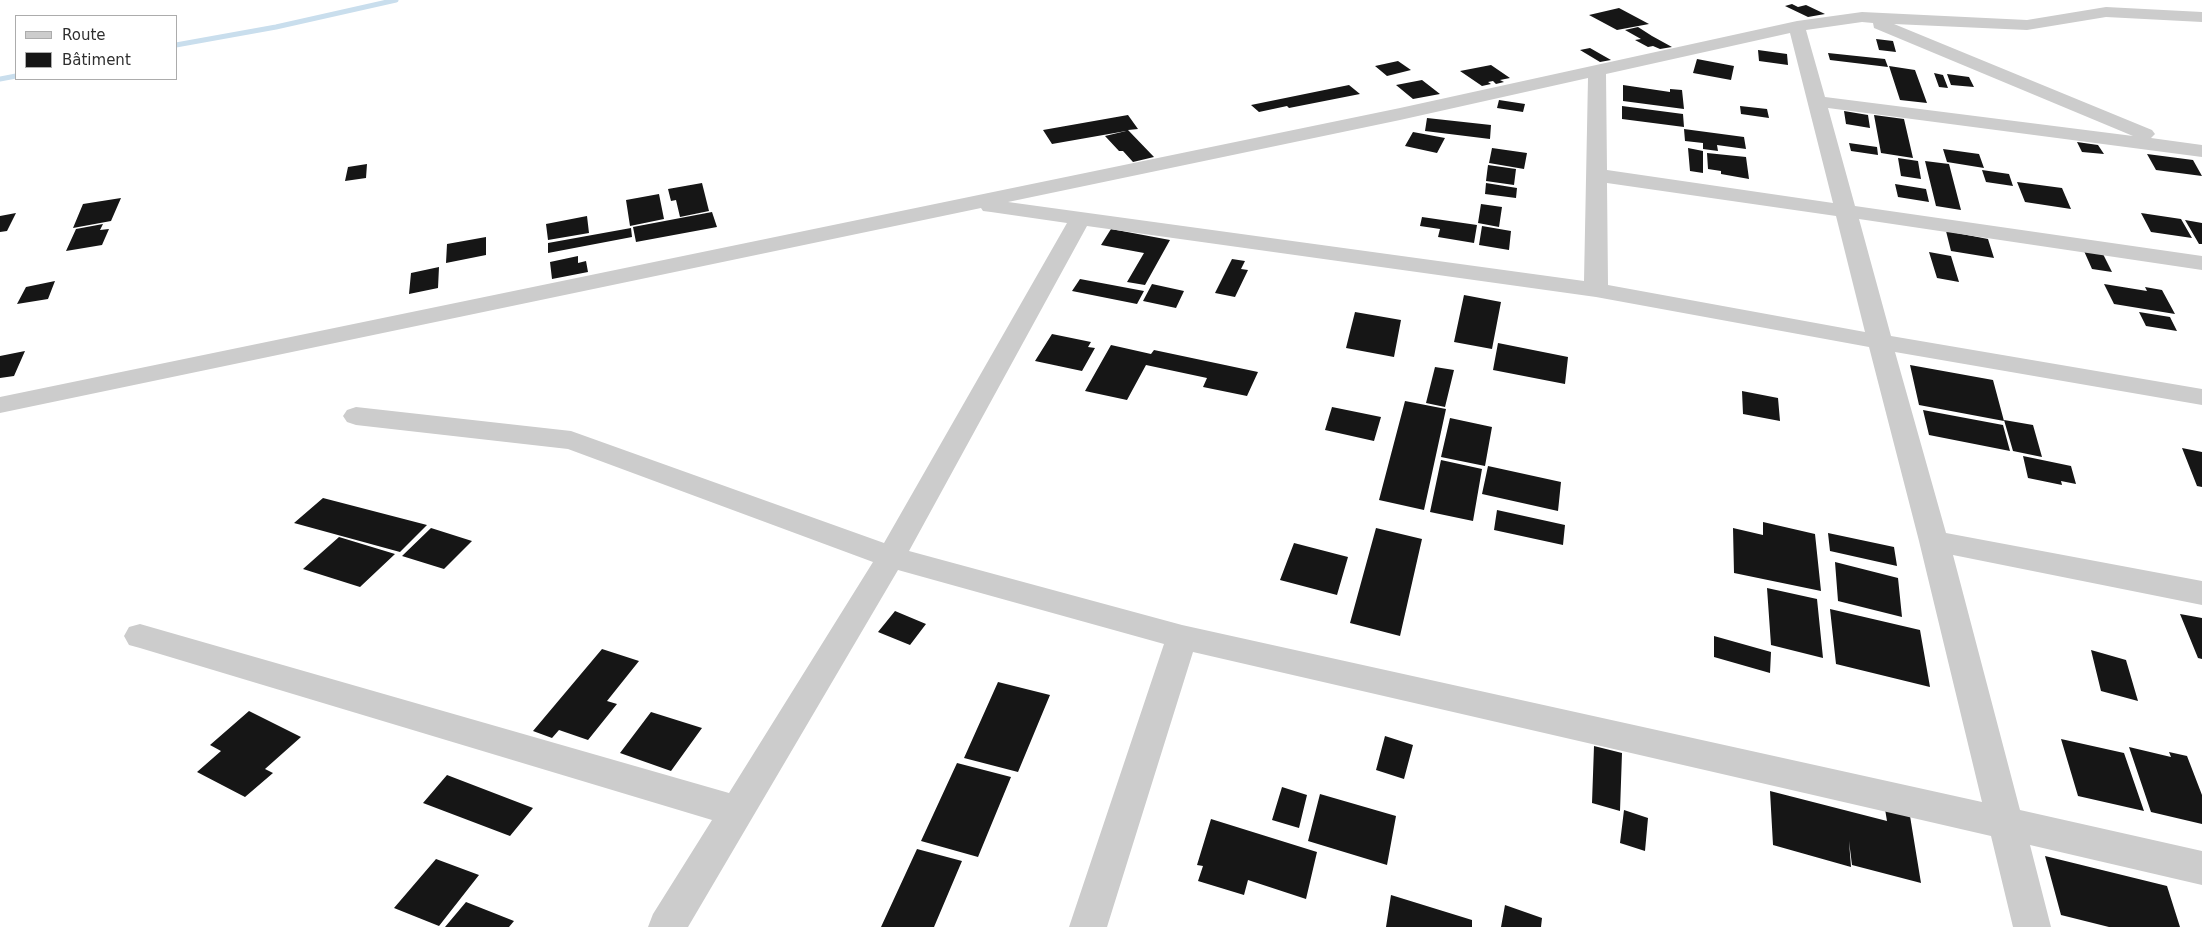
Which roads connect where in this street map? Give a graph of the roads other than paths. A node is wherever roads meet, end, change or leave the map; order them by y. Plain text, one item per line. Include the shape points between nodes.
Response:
1 (1862, 17) junction
2 (2202, 17) edge
3 (1797, 26) junction
4 (1597, 70) junction
5 (1816, 102) junction
6 (2196, 153) edge
7 (1597, 175) junction
8 (970, 204) junction
9 (1845, 211) junction
10 (1080, 219) junction
11 (2202, 263) edge
12 (1596, 290) junction
13 (1880, 342) junction
14 (2202, 397) edge
15 (0, 405) edge
16 (356, 416) dead end
17 (1934, 541) junction
18 (890, 557) junction
19 (2202, 593) edge
20 (140, 636) dead end
21 (1182, 637) junction
22 (737, 812) junction
23 (2005, 823) junction
24 (2202, 868) edge
25 (667, 927) edge
26 (1088, 927) edge
27 (2032, 927) edge

1 - 2 street via 2027,25 2106,12
1 - 3 street
1 - 6 street
3 - 4 street
3 - 5 street
4 - 7 street
4 - 8 street
5 - 6 street
5 - 9 street
7 - 9 street
7 - 12 street
8 - 10 street
8 - 15 street
9 - 11 street
9 - 13 street
10 - 12 street
10 - 18 street
12 - 13 street
13 - 14 street
13 - 17 street
16 - 18 street via 570,440
17 - 19 street
17 - 23 street
18 - 21 street
18 - 22 street
20 - 22 street
21 - 23 street
21 - 26 street
22 - 25 street
23 - 24 street
23 - 27 street

